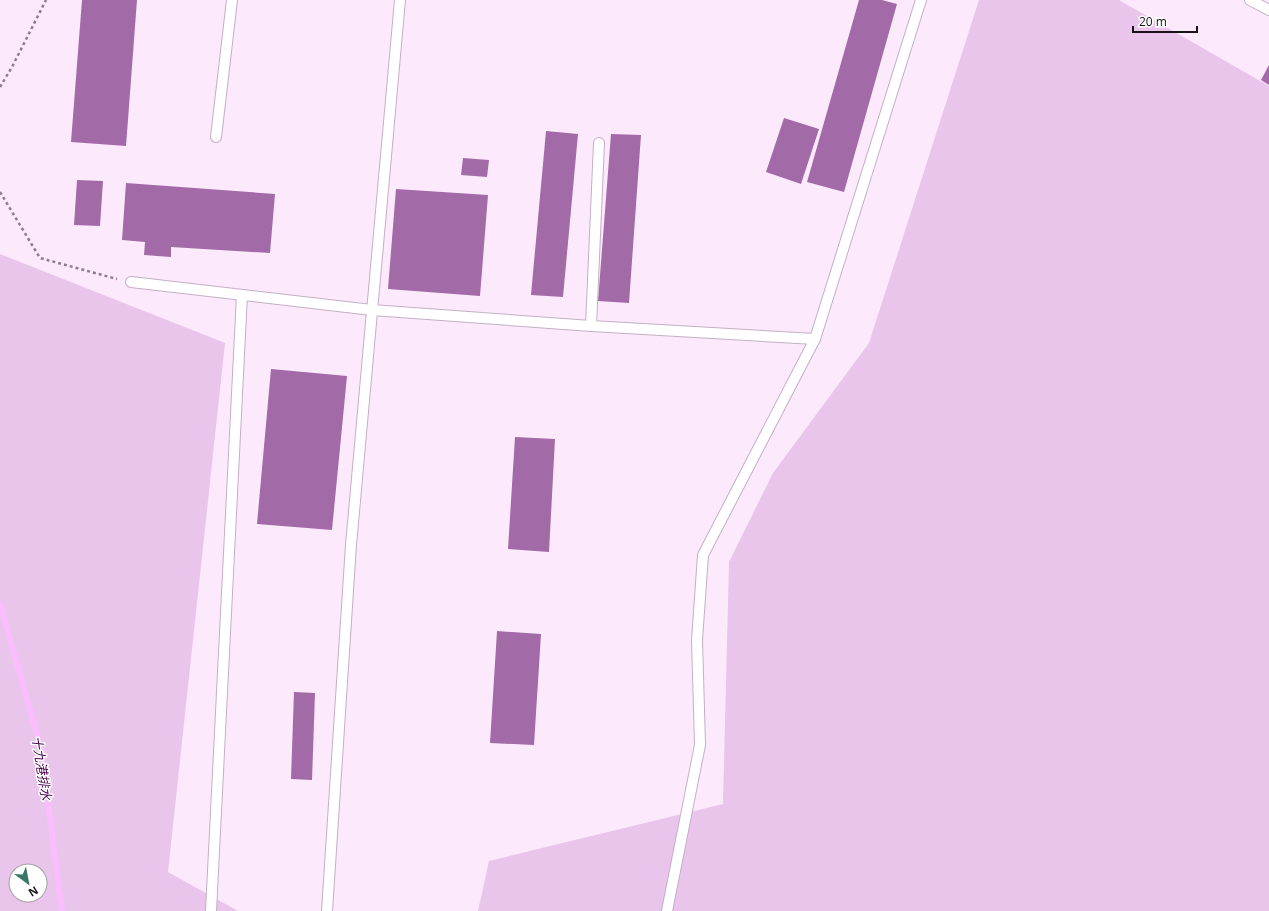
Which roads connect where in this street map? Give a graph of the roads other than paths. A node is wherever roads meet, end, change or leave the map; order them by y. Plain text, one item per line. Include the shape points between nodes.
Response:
1 (232, 0) edge
2 (400, 0) edge
3 (921, 0) edge
4 (1250, 0) edge
5 (1269, 10) edge
6 (216, 137) dead end
7 (599, 143) dead end
8 (131, 282) road end
9 (242, 295) junction
10 (372, 310) junction
11 (592, 326) junction
12 (815, 339) junction
13 (210, 911) edge
14 (327, 911) edge
15 (667, 911) edge

1 - 6 lane
2 - 10 lane
3 - 12 lane
4 - 5 lane
7 - 11 lane
8 - 9 lane
9 - 10 lane
9 - 13 lane
10 - 11 lane
10 - 14 lane via 351,545
11 - 12 lane
12 - 15 lane via 703,555 697,640 700,745

